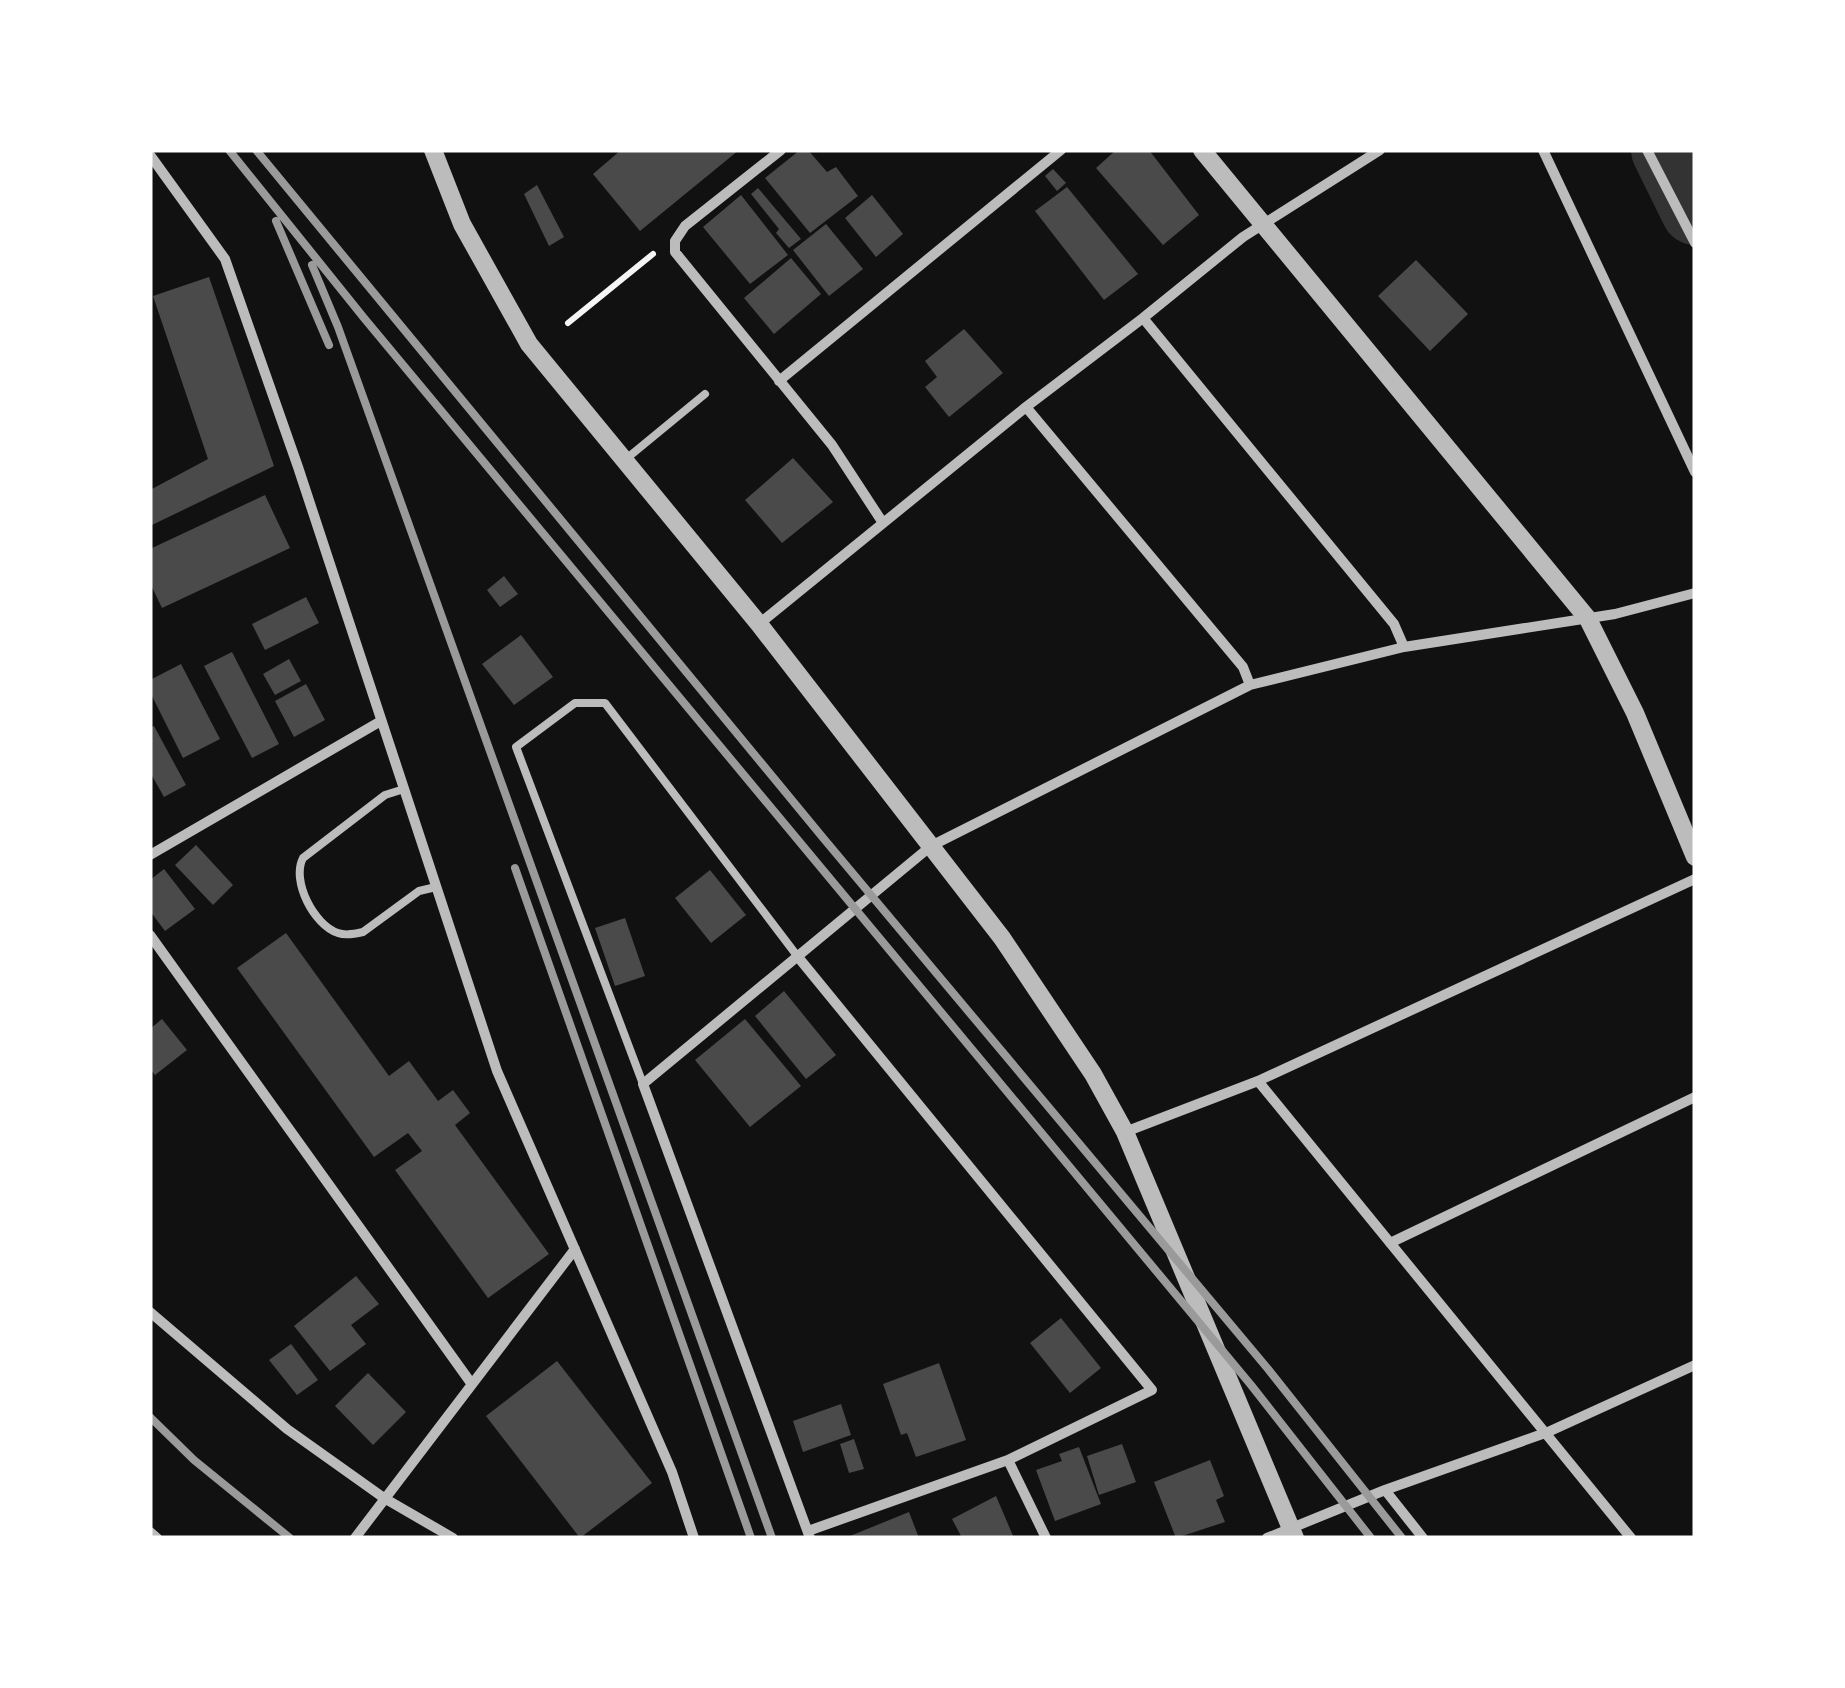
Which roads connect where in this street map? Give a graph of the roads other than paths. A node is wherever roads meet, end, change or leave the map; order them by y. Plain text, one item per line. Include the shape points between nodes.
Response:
1 (433, 150) edge
2 (781, 150) edge
3 (1062, 150) edge
4 (1202, 150) edge
5 (1380, 150) edge
6 (1543, 150) edge
7 (1647, 150) edge
8 (150, 156) edge
9 (1262, 222) junction
10 (1695, 243) edge
11 (1143, 318) junction
12 (778, 382) junction
13 (705, 394) dead end
14 (1026, 407) junction
15 (626, 459) junction
16 (1695, 472) edge
17 (883, 523) junction
18 (1695, 592) edge
19 (1588, 618) junction
20 (759, 624) junction
21 (1404, 647) junction
22 (1250, 686) junction
23 (381, 721) junction
24 (404, 789) junction
25 (931, 846) junction
26 (150, 855) edge
27 (1695, 857) edge
28 (1695, 880) edge
29 (436, 887) junction
30 (150, 935) edge
31 (798, 957) junction
32 (1258, 1081) junction
33 (644, 1084) junction
34 (1695, 1097) edge
35 (1125, 1132) junction
36 (1390, 1242) junction
37 (576, 1249) junction
38 (150, 1312) edge
39 (1695, 1365) edge
40 (471, 1384) junction
41 (1548, 1432) junction
42 (1008, 1460) junction
43 (1385, 1490) junction
44 (384, 1498) junction
45 (150, 1532) edge
46 (1292, 1533) edge
47 (809, 1535) edge
48 (157, 1538) edge
49 (355, 1538) edge
50 (453, 1538) edge
51 (694, 1538) edge
52 (1046, 1538) edge
53 (1267, 1538) edge
54 (1423, 1538) edge
55 (1631, 1538) edge

1 - 15 street via 462,224 529,344
2 - 12 street via 675,241 675,252
3 - 12 street
4 - 9 street
5 - 9 street
6 - 16 street
7 - 10 street
8 - 23 street via 226,259
9 - 11 street
9 - 19 street
11 - 14 street
11 - 21 street via 1394,624
12 - 17 street via 832,445
13 - 15 lane
14 - 17 street
14 - 22 street via 1243,667
15 - 20 street
17 - 20 street
18 - 19 street
19 - 21 street
19 - 27 street
20 - 25 street
21 - 22 street
22 - 25 street
23 - 24 street
23 - 26 street
24 - 29 street
24 - 29 lane via 385,795 302,858 300,890 327,927 352,934
25 - 31 street
25 - 35 street via 1012,953
28 - 32 street
29 - 37 street via 497,1071
30 - 40 street
31 - 33 street
31 - 33 lane via 605,704 574,703 516,747
31 - 42 street via 1152,1390
32 - 35 street
32 - 36 street
33 - 47 street
34 - 36 street
35 - 46 street
36 - 41 street
37 - 40 street
37 - 51 street
38 - 44 street via 287,1428
39 - 41 street
40 - 44 street
41 - 43 street
41 - 55 street
42 - 47 street
42 - 52 street
43 - 46 street
43 - 54 street
44 - 49 street
44 - 50 street
45 - 48 street
46 - 53 street

